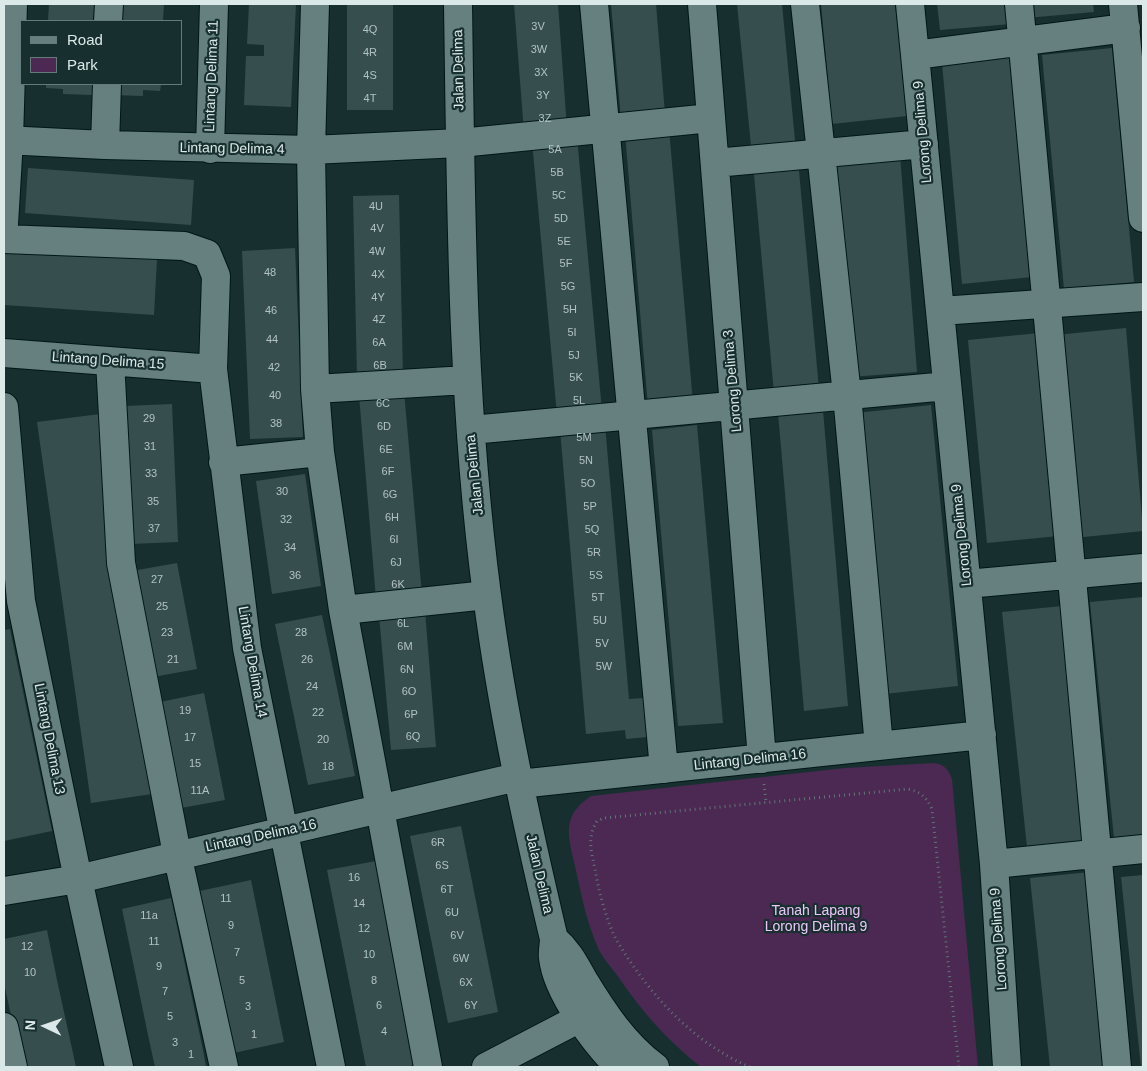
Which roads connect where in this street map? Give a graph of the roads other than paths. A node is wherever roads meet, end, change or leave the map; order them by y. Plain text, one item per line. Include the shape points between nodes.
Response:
1 (13, 4) edge
2 (109, 4) edge
3 (214, 4) edge
4 (315, 4) edge
5 (458, 4) edge
6 (594, 4) edge
7 (702, 4) edge
8 (805, 4) edge
9 (910, 4) edge
10 (1019, 4) edge
11 (1125, 16) edge
12 (108, 20) edge
13 (1023, 41) junction
14 (916, 55) junction
15 (1137, 78) edge
16 (107, 85) edge
17 (711, 118) junction
18 (605, 129) junction
19 (6, 140) edge
20 (460, 143) junction
21 (924, 144) junction
22 (105, 145) junction
23 (210, 148) junction
24 (311, 150) junction
25 (821, 153) junction
26 (715, 163) junction
27 (1143, 218) edge
28 (4, 224) edge
29 (4, 239) edge
30 (1143, 298) edge
31 (1047, 304) junction
32 (940, 311) junction
33 (4, 353) edge
34 (110, 361) junction
35 (213, 369) junction
36 (467, 380) junction
37 (947, 386) junction
38 (315, 389) junction
39 (847, 395) junction
40 (735, 406) junction
41 (4, 407) edge
42 (631, 415) junction
43 (471, 430) junction
44 (320, 452) junction
45 (223, 462) junction
46 (1143, 568) edge
47 (1072, 574) junction
48 (967, 584) junction
49 (487, 595) junction
50 (12, 602) edge
51 (343, 610) junction
52 (982, 735) junction
53 (879, 746) junction
54 (762, 758) junction
55 (664, 769) junction
56 (518, 781) junction
57 (379, 810) junction
58 (285, 830) junction
59 (1143, 849) edge
60 (177, 854) junction
61 (1098, 854) junction
62 (994, 864) junction
63 (78, 878) junction
64 (4, 891) edge
65 (554, 939) junction
66 (580, 1018) junction
67 (4, 1027) edge
68 (13, 1067) edge
69 (119, 1067) edge
70 (224, 1067) edge
71 (331, 1067) edge
72 (428, 1067) edge
73 (486, 1067) edge
74 (619, 1067) edge
75 (655, 1067) edge
76 (1007, 1067) edge
77 (1117, 1067) edge

1 - 19 street
2 - 12 street
3 - 23 street, Lintang Delima 11
4 - 24 street
5 - 20 street, Jalan Delima
6 - 18 street
7 - 17 street, Lorong Delima 3
8 - 25 street
9 - 14 street, Lorong Delima 9
10 - 13 street
11 - 13 street
11 - 15 street
13 - 14 street
13 - 31 street
14 - 21 street, Lorong Delima 9
15 - 27 street
16 - 22 street
17 - 18 street, Lintang Delima 4
17 - 26 street, Lorong Delima 3
18 - 20 street, Lintang Delima 4
18 - 42 street
19 - 22 street, Lintang Delima 4
19 - 28 street
20 - 24 street, Lintang Delima 4
20 - 36 street, Jalan Delima
21 - 25 street
21 - 32 street, Lorong Delima 9
22 - 23 street, Lintang Delima 4
23 - 24 street, Lintang Delima 4
24 - 38 street
25 - 26 street
25 - 39 street
26 - 40 street, Lorong Delima 3
29 - 35 street, Lintang Delima 14 via 184,246 207,254 216,276
30 - 31 street
31 - 32 street
31 - 47 street
32 - 37 street, Lorong Delima 9
33 - 34 street, Lintang Delima 15
34 - 35 street, Lintang Delima 15
34 - 60 street via 121,563
35 - 45 street, Lintang Delima 14
36 - 38 street
36 - 43 street, Jalan Delima
37 - 39 street
37 - 48 street, Lorong Delima 9
38 - 44 street
39 - 40 street
39 - 53 street
40 - 42 street
40 - 54 street, Lorong Delima 3
41 - 50 street, Lintang Delima 13
42 - 43 street
42 - 55 street
43 - 49 street, Jalan Delima
44 - 45 street
44 - 51 street
45 - 58 street, Lintang Delima 14 via 247,648
46 - 47 street
47 - 48 street
47 - 61 street
48 - 52 street, Lorong Delima 9
49 - 51 street
49 - 56 street, Jalan Delima
50 - 63 street, Lintang Delima 13
51 - 57 street
52 - 53 street, Lintang Delima 16
52 - 62 street, Lorong Delima 9
53 - 54 street, Lintang Delima 16
54 - 55 street, Lintang Delima 16
55 - 56 street, Lintang Delima 16
56 - 57 street, Lintang Delima 16
56 - 65 street, Jalan Delima
57 - 58 street, Lintang Delima 16
57 - 72 street
58 - 60 street, Lintang Delima 16
58 - 71 street, Lintang Delima 14
59 - 61 street
60 - 63 street, Lintang Delima 16
60 - 70 street
61 - 62 street
61 - 77 street
62 - 76 street, Lorong Delima 9
63 - 64 street, Lintang Delima 16
63 - 69 street, Lintang Delima 13
65 - 66 street, Jalan Delima via 553,958 561,985
65 - 75 street via 568,951 613,1026
66 - 73 street
66 - 74 street, Jalan Delima
67 - 68 street

